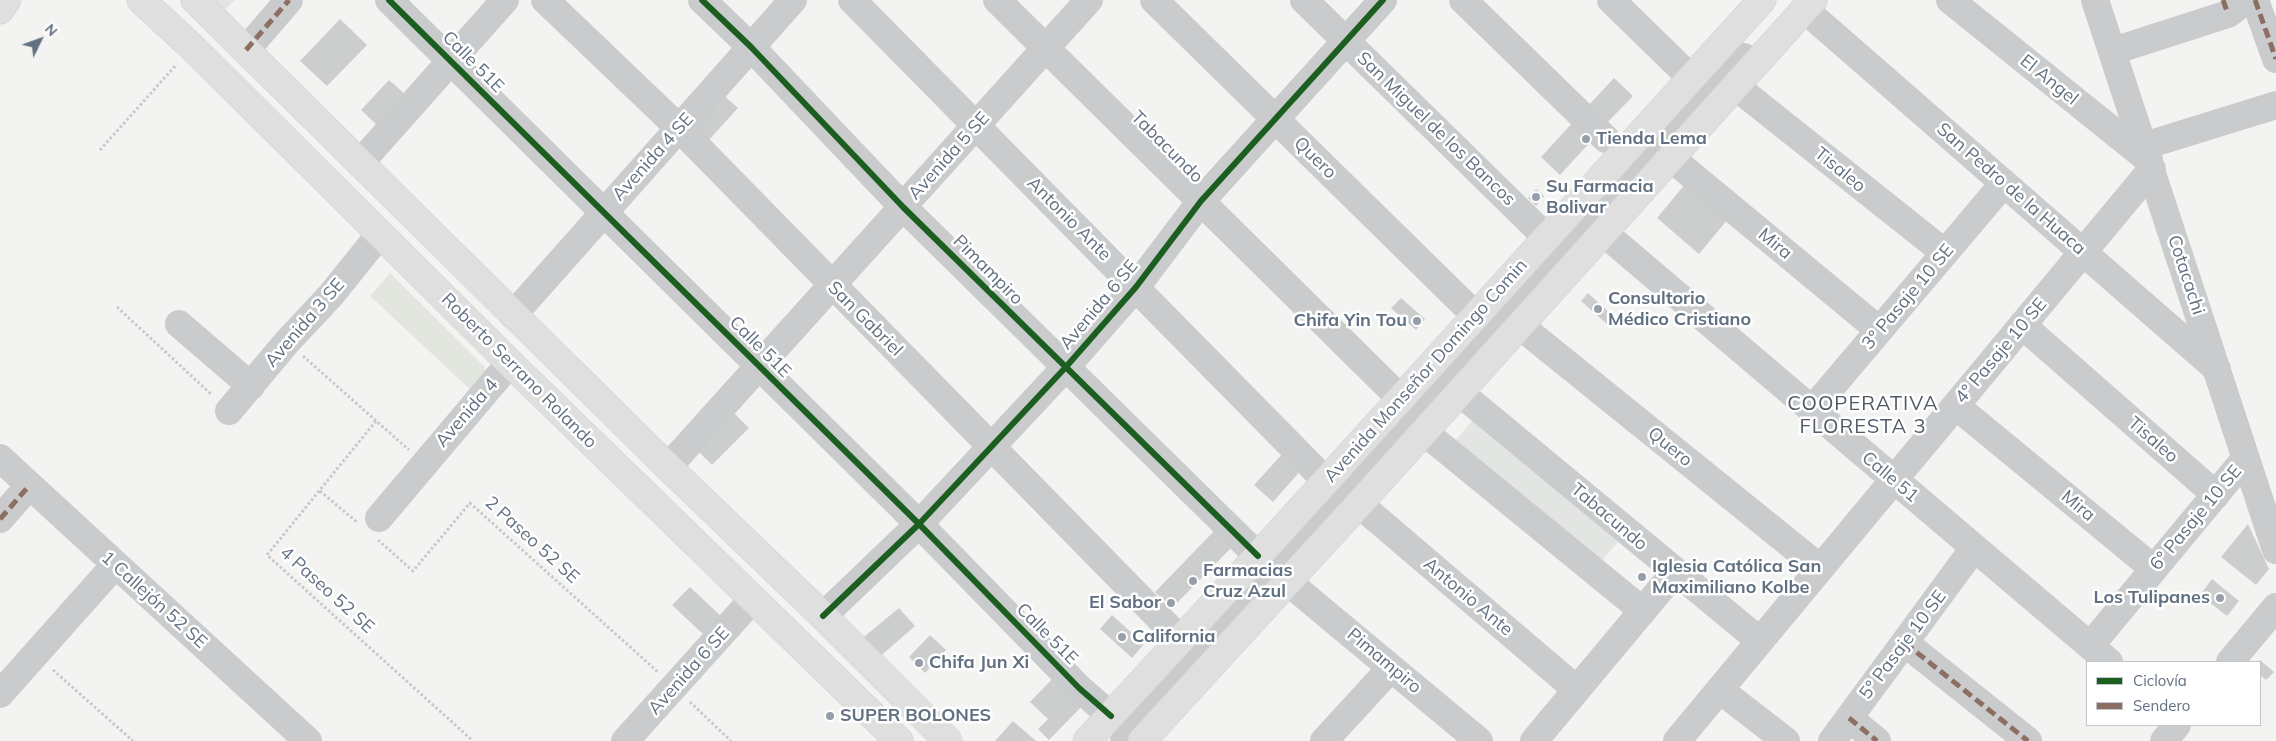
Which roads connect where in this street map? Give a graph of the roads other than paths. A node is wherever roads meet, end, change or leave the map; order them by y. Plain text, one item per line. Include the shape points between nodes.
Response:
1 (7, 0) edge
2 (141, 0) edge
3 (195, 0) edge
4 (289, 0) edge
5 (388, 0) edge
6 (505, 0) edge
7 (546, 0) edge
8 (702, 0) edge
9 (793, 0) edge
10 (852, 0) edge
11 (998, 0) edge
12 (1089, 0) edge
13 (1154, 0) edge
14 (1304, 0) edge
15 (1383, 0) edge
16 (1463, 0) edge
17 (1611, 0) edge
18 (1762, 0) edge
19 (1774, 0) edge
20 (1950, 0) edge
21 (2095, 0) edge
22 (2256, 0) edge
23 (1804, 3) edge
24 (2233, 5) edge
25 (166, 9) edge
26 (0, 10) edge
27 (1346, 41) junction
28 (751, 47) junction
29 (1046, 48) junction
30 (246, 50) junction
31 (2113, 51) junction
32 (2276, 59) edge
33 (450, 61) junction
34 (1691, 78) junction
35 (232, 86) junction
36 (1735, 86) junction
37 (2276, 105) edge
38 (1275, 119) junction
39 (976, 125) junction
40 (679, 128) junction
41 (1606, 139) dead end
42 (1671, 158) junction
43 (2148, 158) junction
44 (360, 163) junction
45 (2004, 183) junction
46 (1201, 201) junction
47 (903, 207) junction
48 (604, 213) junction
49 (1604, 233) junction
50 (380, 234) junction
51 (1547, 238) junction
52 (2083, 252) junction
53 (1945, 253) junction
54 (832, 285) junction
55 (1136, 287) junction
56 (513, 315) junction
57 (1476, 316) junction
58 (179, 324) dead end
59 (1520, 325) junction
60 (2022, 325) junction
61 (1879, 330) junction
62 (510, 363) junction
63 (759, 366) junction
64 (1065, 368) junction
65 (2217, 369) junction
66 (251, 386) junction
67 (1459, 392) junction
68 (1401, 399) junction
69 (1956, 406) junction
70 (229, 411) road end
71 (1811, 411) junction
72 (1424, 431) junction
73 (990, 446) junction
74 (0, 458) edge
75 (2245, 459) junction
76 (668, 467) junction
77 (1894, 480) junction
78 (1326, 481) junction
79 (29, 486) junction
80 (2216, 495) junction
81 (1359, 504) junction
82 (0, 519) edge
83 (919, 524) junction
84 (373, 529) road end
85 (1974, 548) junction
86 (2276, 550) edge
87 (1258, 556) junction
88 (115, 564) junction
89 (1820, 568) junction
90 (2154, 569) junction
91 (1675, 572) junction
92 (1288, 582) junction
93 (752, 600) junction
94 (2276, 607) edge
95 (1643, 611) junction
96 (824, 616) junction
97 (1181, 640) junction
98 (1760, 641) junction
99 (1905, 643) junction
100 (2100, 654) edge
101 (2231, 661) edge
102 (1391, 668) junction
103 (1576, 689) junction
104 (1720, 690) junction
105 (0, 694) edge
106 (1111, 716) junction
107 (1849, 718) junction
108 (2177, 726) edge
109 (1471, 738) edge
110 (308, 741) edge
111 (625, 741) edge
112 (898, 741) edge
113 (948, 741) edge
114 (1088, 741) edge
115 (1103, 741) edge
116 (1124, 741) edge
117 (1142, 741) edge
118 (1324, 741) edge
119 (1534, 741) edge
120 (1677, 741) edge
121 (1786, 741) edge
122 (1832, 741) edge
123 (1876, 741) edge
124 (2028, 741) edge
125 (2164, 741) edge

1 - 26 main road
2 - 35 main road, Roberto Serrano Rolando
3 - 30 main road, Roberto Serrano Rolando
4 - 30 street
5 - 33 street, Calle 51E
6 - 33 street
7 - 40 street, San Gabriel
8 - 28 street, Pimampiro
9 - 28 street, Avenida 4 SE
10 - 39 street, Antonio Ante
11 - 29 street, Tabacundo
12 - 29 street, Avenida 5 SE
13 - 38 street, Quero
14 - 27 street, San Miguel de los Bancos
15 - 27 street, Avenida 6 SE
16 - 41 street
17 - 34 street
18 - 34 main road, Avenida Monseñor Domingo Comin
19 - 115 street, Avenida Monseñor Domingo Comin
20 - 43 street, El Angel
21 - 31 street, Cotacachi
22 - 32 street
23 - 36 main road
23 - 45 street, San Pedro de la Huaca
23 - 116 street, Avenida Monseñor Domingo Comin
24 - 31 street
25 - 35 main road
27 - 38 street, Avenida 6 SE
27 - 51 street, San Miguel de los Bancos
28 - 40 street, Avenida 4 SE
28 - 47 street, Pimampiro
29 - 39 street, Avenida 5 SE
29 - 46 street, Tabacundo
30 - 44 main road, Roberto Serrano Rolando
31 - 43 street, Cotacachi
33 - 44 street
33 - 48 street, Calle 51E
34 - 51 main road, Avenida Monseñor Domingo Comin
35 - 50 main road, Roberto Serrano Rolando
36 - 42 main road
36 - 53 street, Tisaleo
37 - 43 street
38 - 46 street, Avenida 6 SE
38 - 57 street, Quero
39 - 47 street, Avenida 5 SE
39 - 55 street, Antonio Ante
40 - 48 street, Avenida 4 SE
40 - 54 street, San Gabriel
42 - 49 main road
42 - 61 street, Mira
43 - 52 street, 4° Pasaje 10 SE
43 - 65 street, Cotacachi
44 - 56 main road, Roberto Serrano Rolando
45 - 52 street, San Pedro de la Huaca
45 - 53 street, 3° Pasaje 10 SE
46 - 55 street, Avenida 6 SE
46 - 68 street, Tabacundo
47 - 54 street, Avenida 5 SE
47 - 64 street, Pimampiro
48 - 56 street, Avenida 4 SE
48 - 63 street, Calle 51E
49 - 59 main road
49 - 71 street, Calle 51
50 - 62 main road, Roberto Serrano Rolando
50 - 66 street, Avenida 3 SE
51 - 57 main road, Avenida Monseñor Domingo Comin
52 - 60 street, 4° Pasaje 10 SE
52 - 65 street, San Pedro de la Huaca
53 - 61 street, 3° Pasaje 10 SE
54 - 63 street, Avenida 5 SE
54 - 73 street, San Gabriel
55 - 64 street, Avenida 6 SE
55 - 78 street, Antonio Ante
56 - 76 main road, Roberto Serrano Rolando
57 - 68 main road, Avenida Monseñor Domingo Comin
58 - 66 street
59 - 67 main road
59 - 89 street, Quero
60 - 69 street, 4° Pasaje 10 SE
60 - 80 street, Tisaleo
61 - 71 street, 3° Pasaje 10 SE
62 - 84 street, Avenida 4 via 424,463
62 - 93 main road, Roberto Serrano Rolando
63 - 76 street, Avenida 5 SE
63 - 83 street, Calle 51E
64 - 73 street, Avenida 6 SE
64 - 87 street, Pimampiro
65 - 75 street, Cotacachi
66 - 70 street, Avenida 3 SE
67 - 72 main road
67 - 91 street, Tabacundo
68 - 78 main road, Avenida Monseñor Domingo Comin
69 - 77 street, 4° Pasaje 10 SE
69 - 90 street, Mira
71 - 77 street, Calle 51
72 - 81 main road
72 - 95 street
73 - 83 street, Avenida 6 SE
73 - 97 street, San Gabriel
74 - 79 street, 1 Callejón 52 SE
75 - 80 street, 6° Pasaje 10 SE
75 - 86 street, Cotacachi
76 - 96 main road, Roberto Serrano Rolando
77 - 85 street, Calle 51
77 - 89 street, 4° Pasaje 10 SE
78 - 87 main road, Avenida Monseñor Domingo Comin
79 - 82 street
79 - 88 street, 1 Callejón 52 SE
80 - 90 street, 6° Pasaje 10 SE
81 - 92 main road
81 - 103 street, Antonio Ante
83 - 96 street, Avenida 6 SE
83 - 106 street, Calle 51E via 1079,688
85 - 99 street, 5° Pasaje 10 SE
85 - 100 street, Calle 51
87 - 97 main road, Avenida Monseñor Domingo Comin
88 - 105 street
88 - 110 street, 1 Callejón 52 SE
89 - 98 street, 4° Pasaje 10 SE
90 - 100 street, 6° Pasaje 10 SE
91 - 95 street
91 - 98 street, Tabacundo
92 - 102 street, Pimampiro
92 - 117 main road
93 - 111 street, Avenida 6 SE
93 - 112 main road, Roberto Serrano Rolando
94 - 101 street
95 - 103 street
96 - 113 main road, Roberto Serrano Rolando
97 - 106 main road, Avenida Monseñor Domingo Comin
98 - 104 street, 4° Pasaje 10 SE
99 - 107 street, 5° Pasaje 10 SE
99 - 124 street
102 - 109 street, Pimampiro
102 - 118 street
103 - 119 street
104 - 120 street, 4° Pasaje 10 SE
104 - 121 street
106 - 114 main road, Avenida Monseñor Domingo Comin
107 - 122 street, 5° Pasaje 10 SE
107 - 123 street
108 - 125 street

